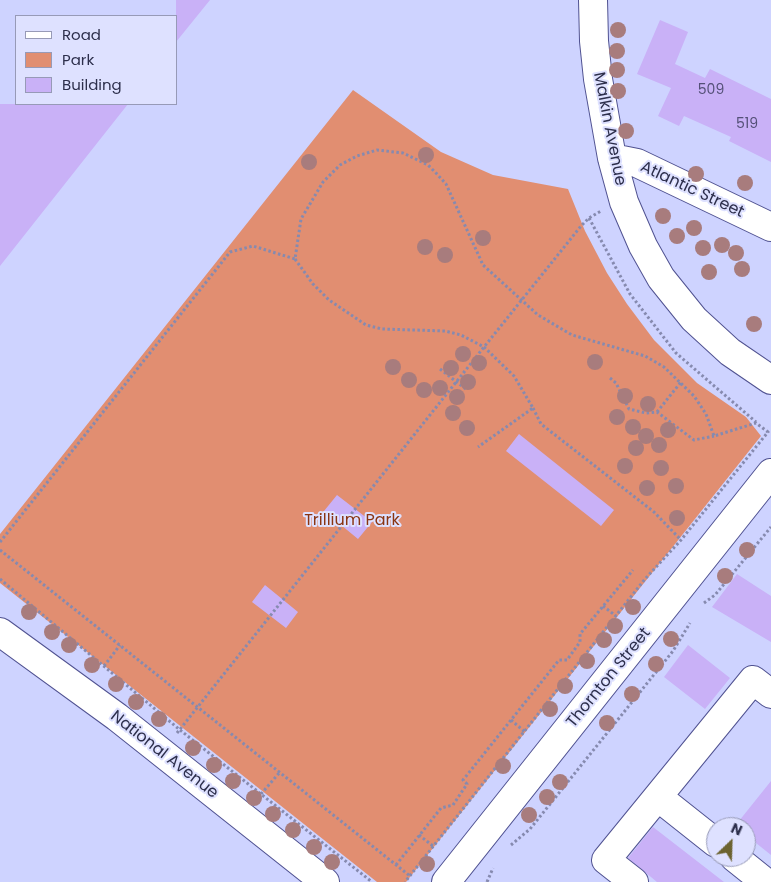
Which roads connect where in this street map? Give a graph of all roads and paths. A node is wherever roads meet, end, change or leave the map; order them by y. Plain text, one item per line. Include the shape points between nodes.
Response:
1 (593, 0) edge
2 (612, 158) junction
3 (605, 208) dead end
4 (589, 218) junction
5 (771, 227) edge
6 (295, 259) junction
7 (522, 302) junction
8 (484, 347) junction
9 (440, 369) dead end
10 (610, 378) dead end
11 (771, 380) edge
12 (456, 381) junction
13 (681, 382) junction
14 (467, 390) dead end
15 (532, 408) junction
16 (657, 412) junction
17 (756, 423) junction
18 (714, 436) junction
19 (478, 447) dead end
20 (771, 473) edge
21 (771, 527) edge
22 (681, 540) junction
23 (0, 542) edge
24 (0, 550) edge
25 (633, 570) dead end
26 (0, 579) edge
27 (704, 603) dead end
28 (603, 606) junction
29 (616, 616) junction
30 (690, 623) dead end
31 (0, 632) edge
32 (120, 645) junction
33 (104, 666) junction
34 (771, 694) edge
35 (198, 707) junction
36 (511, 720) junction
37 (180, 730) junction
38 (525, 732) junction
39 (174, 736) dead end
40 (280, 772) junction
41 (261, 794) junction
42 (658, 797) junction
43 (419, 835) junction
44 (706, 835) edge
45 (511, 845) dead end
46 (433, 846) junction
47 (396, 865) junction
48 (747, 867) edge
49 (493, 868) dead end
50 (410, 876) junction
51 (325, 882) edge
52 (372, 882) edge
53 (405, 882) edge
54 (446, 882) edge
55 (487, 882) edge
56 (634, 882) edge
57 (766, 882) edge

1 - 2 street, Malkin Avenue via 598,79
2 - 5 street, Atlantic Street via 637,163
2 - 11 street, Malkin Avenue via 624,202 661,278 715,339
3 - 4 path
4 - 7 path
4 - 17 path via 630,294 676,353
6 - 7 path via 301,219 323,182 340,165 357,156 390,150 428,166 446,184 483,265
6 - 8 path via 329,300 366,325 382,329 445,331
6 - 23 path via 253,246 230,252
7 - 8 path
7 - 13 path via 572,335 645,356
8 - 12 path
8 - 15 path via 514,376
9 - 12 path
10 - 16 path via 629,408 646,413
12 - 14 path
12 - 35 path
13 - 16 path
13 - 18 path via 706,414
15 - 19 path
15 - 22 path via 541,424 654,512
16 - 18 path via 694,440
17 - 18 path
17 - 22 path via 768,432
20 - 54 street, Thornton Street
21 - 27 path
22 - 29 path
24 - 32 path
25 - 28 path
26 - 33 path
28 - 29 path
28 - 36 path via 580,634 580,642 567,660 559,660
29 - 38 path
30 - 45 path via 672,651 530,829
31 - 51 street, National Avenue via 117,717
32 - 33 path
32 - 35 path
33 - 37 path
34 - 42 street via 753,680
35 - 37 path
35 - 40 path
36 - 38 path
36 - 43 path via 463,780 467,784 453,804 440,808
37 - 39 path
37 - 41 path
38 - 46 path
40 - 41 path
40 - 47 path
41 - 52 path
42 - 44 street
42 - 56 street via 606,860
43 - 46 path
43 - 47 path
46 - 50 path
47 - 50 path
48 - 57 street
49 - 55 path
50 - 53 path

